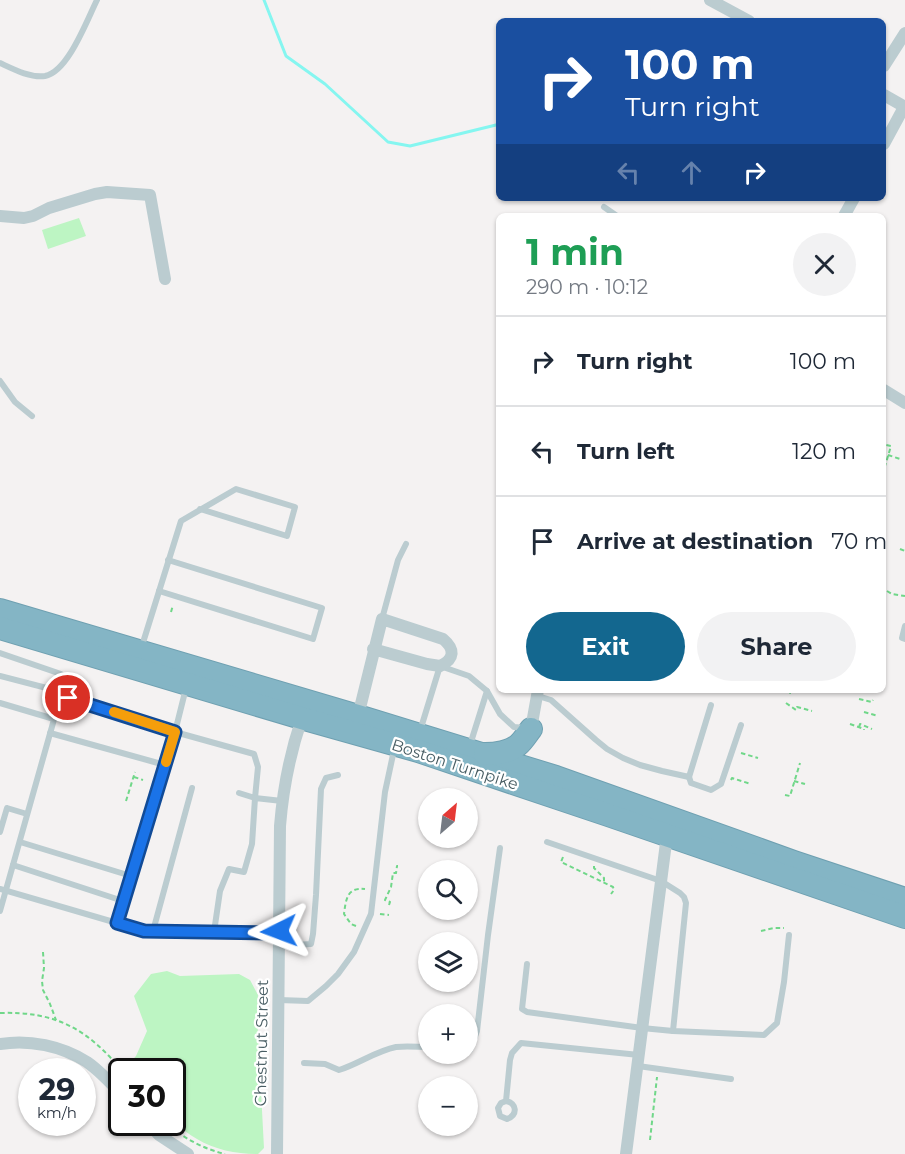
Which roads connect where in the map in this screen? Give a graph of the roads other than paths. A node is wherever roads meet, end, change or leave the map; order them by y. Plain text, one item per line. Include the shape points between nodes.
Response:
1 (98, 0) edge
2 (710, 0) edge
3 (743, 18) edge
4 (905, 33) edge
5 (0, 63) edge
6 (886, 63) edge
7 (886, 96) edge
8 (904, 107) edge
9 (886, 140) edge
10 (603, 207) dead end
11 (612, 213) edge
12 (0, 216) edge
13 (165, 279) dead end
14 (0, 381) edge
15 (886, 391) edge
16 (905, 403) edge
17 (32, 416) dead end
18 (200, 510) junction
19 (406, 544) dead end
20 (168, 560) junction
21 (159, 591) junction
22 (0, 610) edge
23 (382, 618) junction
24 (905, 626) edge
25 (0, 628) edge
26 (903, 638) edge
27 (373, 649) junction
28 (140, 652) junction
29 (0, 653) edge
30 (440, 666) junction
31 (0, 676) edge
32 (188, 683) junction
33 (62, 692) junction
34 (487, 692) junction
35 (537, 693) edge
36 (0, 703) edge
37 (711, 705) dead end
38 (358, 716) junction
39 (302, 718) junction
40 (54, 719) junction
41 (741, 725) dead end
42 (531, 729) junction
43 (175, 732) junction
44 (51, 733) junction
45 (419, 735) junction
46 (395, 744) junction
47 (476, 752) junction
48 (165, 765) junction
49 (338, 775) dead end
50 (556, 777) junction
51 (689, 777) junction
52 (192, 788) dead end
53 (239, 793) dead end
54 (255, 798) junction
55 (282, 801) junction
56 (27, 814) junction
57 (0, 832) edge
58 (667, 835) junction
59 (20, 842) junction
60 (547, 842) dead end
61 (500, 848) dead end
62 (13, 865) junction
63 (131, 876) junction
64 (661, 881) junction
65 (3, 890) edge
66 (905, 899) edge
67 (123, 901) junction
68 (0, 911) edge
69 (905, 917) edge
70 (117, 923) junction
71 (153, 931) junction
72 (214, 932) junction
73 (789, 935) road end
74 (279, 939) junction
75 (527, 964) dead end
76 (278, 1000) junction
77 (478, 1022) edge
78 (642, 1028) junction
79 (673, 1031) junction
80 (0, 1044) edge
81 (418, 1047) edge
82 (638, 1060) junction
83 (304, 1063) dead end
84 (731, 1079) dead end
85 (108, 1080) edge
86 (506, 1101) dead end
87 (161, 1136) edge
88 (188, 1154) edge
89 (277, 1154) edge
90 (626, 1154) edge

1 - 5 lane via 72,51 56,72 32,76
2 - 3 street
4 - 6 street
7 - 8 street
8 - 9 street
10 - 11 lane
12 - 13 street via 33,216 107,192 150,195
14 - 17 lane via 15,402
15 - 16 street
18 - 18 lane via 236,489 295,507 287,536
18 - 20 lane via 181,521
19 - 23 lane
20 - 21 lane
20 - 21 lane via 322,608 313,639
21 - 28 lane
22 - 28 highway, Boston Turnpike
23 - 27 street
23 - 30 street via 444,639 452,648 451,655
24 - 26 lane
25 - 32 highway, Boston Turnpike
27 - 30 street
27 - 38 street
28 - 38 highway, Boston Turnpike
29 - 33 lane via 61,674
30 - 34 lane via 469,676
30 - 45 lane
31 - 33 lane
32 - 39 highway, Boston Turnpike
32 - 43 lane
33 - 40 lane
33 - 43 lane via 68,698
34 - 42 lane via 500,714 514,727
34 - 47 lane
35 - 42 street
35 - 51 lane via 551,699 623,758
36 - 40 lane
37 - 51 lane
38 - 45 highway, Boston Turnpike
39 - 46 highway, Boston Turnpike
39 - 55 street, Chestnut Street
40 - 44 lane
41 - 51 lane via 721,784 711,790 691,783
42 - 47 highway via 510,750 494,754
42 - 50 highway via 537,758
43 - 48 lane
43 - 54 lane via 254,754 258,767
44 - 48 lane
44 - 56 lane
45 - 47 highway, Boston Turnpike
46 - 58 highway, Boston Turnpike
46 - 76 lane via 370,914 354,952 338,974 308,1002
47 - 50 highway, Boston Turnpike
48 - 63 lane
49 - 74 lane via 326,778 321,789 311,944
50 - 66 highway, Boston Turnpike
52 - 71 lane
53 - 54 lane
54 - 55 lane
54 - 72 lane via 252,844 244,872 229,869 220,891
55 - 74 street, Chestnut Street
56 - 57 lane via 7,808
56 - 59 lane
58 - 64 street
58 - 69 highway, Boston Turnpike
59 - 62 lane
59 - 63 lane
60 - 64 lane
61 - 77 lane
62 - 65 lane
62 - 67 lane
63 - 67 lane
64 - 78 street
64 - 79 lane via 680,893 686,903
65 - 68 lane
65 - 70 lane
67 - 70 lane
70 - 71 lane
71 - 72 lane
72 - 74 lane
73 - 79 lane via 777,1023 764,1035
74 - 76 street, Chestnut Street
75 - 78 lane via 522,1009 527,1012
76 - 89 street, Chestnut Street
78 - 79 lane
78 - 82 street
80 - 85 street via 28,1042 69,1053
81 - 83 lane via 396,1047 339,1070 325,1064
82 - 84 lane via 658,1069
82 - 86 lane via 521,1043 510,1060
82 - 90 street
87 - 88 street

